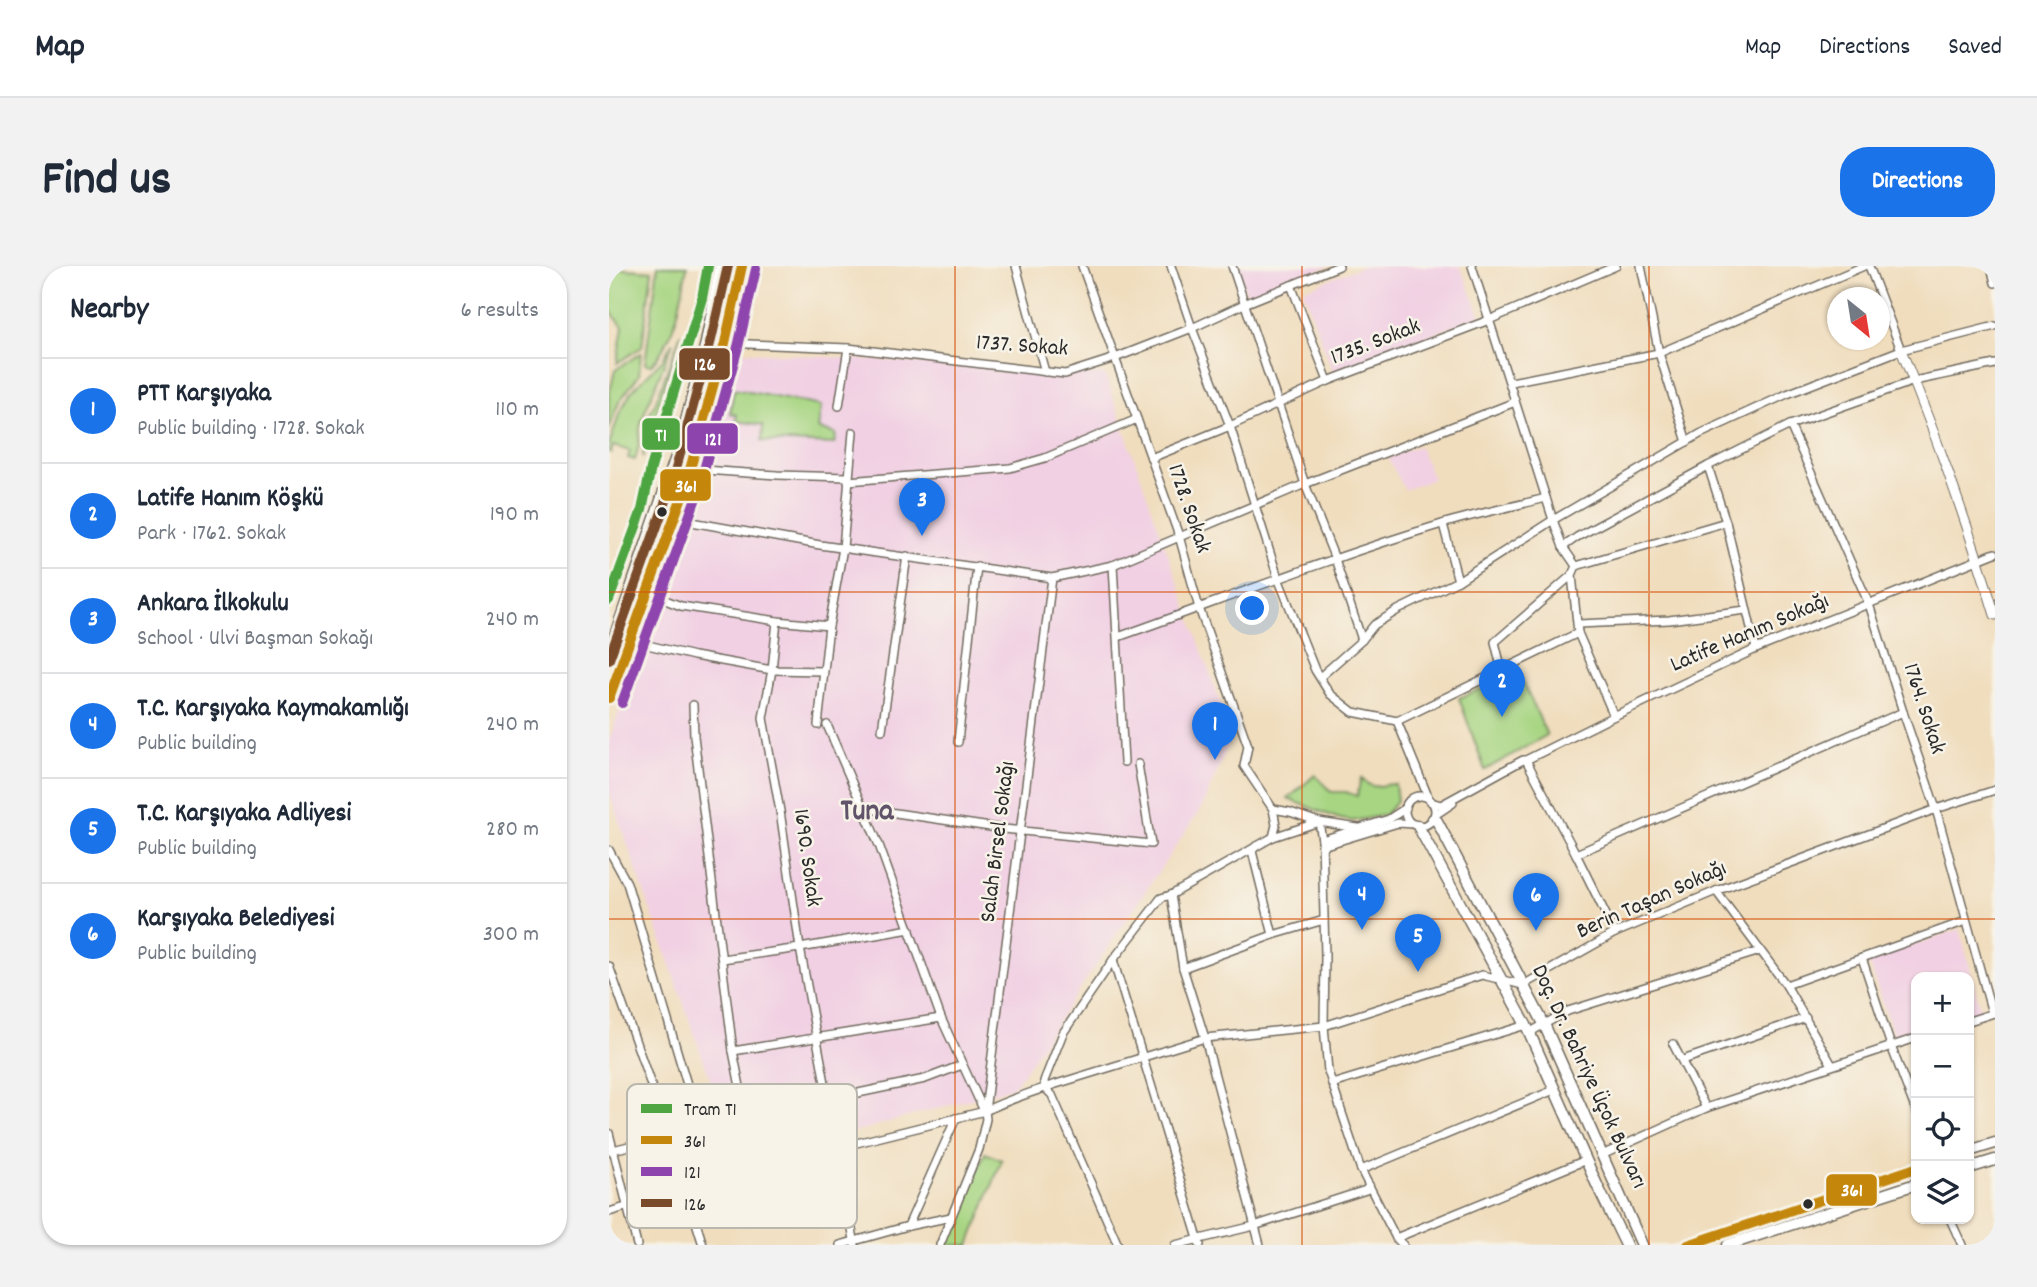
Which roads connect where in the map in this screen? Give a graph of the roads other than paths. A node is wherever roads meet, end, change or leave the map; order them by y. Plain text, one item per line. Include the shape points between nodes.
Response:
1 (722, 266) edge
2 (742, 266) edge
3 (1016, 266) edge
4 (1083, 266) edge
5 (1171, 266) edge
6 (1232, 266) edge
7 (1339, 266) edge
8 (1472, 266) edge
9 (1616, 266) edge
10 (1641, 266) edge
11 (1867, 266) edge
12 (1991, 266) edge
13 (1995, 283) edge
14 (1291, 285) junction
15 (1244, 303) junction
16 (1489, 320) junction
17 (1995, 326) edge
18 (1192, 328) junction
19 (725, 343) junction
20 (848, 348) junction
21 (1901, 350) junction
22 (1659, 353) junction
23 (1115, 358) junction
24 (1995, 364) edge
25 (1045, 372) junction
26 (1914, 381) junction
27 (1328, 382) junction
28 (1511, 382) junction
29 (1515, 402) junction
30 (1278, 404) junction
31 (839, 406) dead end
32 (1137, 419) junction
33 (1790, 425) junction
34 (1230, 426) junction
35 (853, 432) dead end
36 (1687, 442) junction
37 (1151, 458) junction
38 (1708, 466) junction
39 (690, 469) junction
40 (848, 479) junction
41 (1305, 484) junction
42 (1546, 498) junction
43 (1255, 505) junction
44 (675, 519) junction
45 (1553, 520) junction
46 (1727, 522) junction
47 (1443, 524) junction
48 (1179, 536) junction
49 (1563, 547) junction
50 (843, 548) junction
51 (1995, 554) edge
52 (907, 556) junction
53 (1335, 559) junction
54 (1978, 559) junction
55 (1113, 565) junction
56 (977, 566) junction
57 (1576, 566) junction
58 (1572, 575) junction
59 (1052, 578) junction
60 (1279, 578) junction
61 (1458, 581) junction
62 (647, 593) junction
63 (1870, 604) junction
64 (1199, 608) junction
65 (1746, 610) junction
66 (1995, 615) edge
67 (777, 621) junction
68 (1578, 624) junction
69 (829, 626) junction
70 (1578, 633) junction
71 (1118, 638) junction
72 (1362, 640) junction
73 (631, 641) junction
74 (1756, 649) junction
75 (609, 656) edge
76 (772, 670) junction
77 (823, 671) junction
78 (1502, 671) junction
79 (1320, 677) junction
80 (609, 698) edge
81 (693, 705) dead end
82 (1903, 712) junction
83 (1614, 716) junction
84 (1397, 722) junction
85 (818, 724) dead end
86 (827, 725) dead end
87 (882, 730) dead end
88 (958, 742) dead end
89 (1526, 760) junction
90 (1124, 762) dead end
91 (1138, 764) dead end
92 (1995, 790) edge
93 (1430, 800) junction
94 (862, 808) junction
95 (1273, 808) junction
96 (1406, 808) junction
97 (1936, 809) junction
98 (1434, 817) junction
99 (1319, 822) junction
100 (1416, 825) junction
101 (1360, 828) junction
102 (1020, 830) junction
103 (1273, 837) junction
104 (1322, 843) junction
105 (1257, 846) junction
106 (609, 850) edge
107 (1576, 854) junction
108 (1716, 891) junction
109 (1171, 895) junction
110 (1324, 920) junction
111 (1966, 921) junction
112 (910, 929) junction
113 (1615, 933) junction
114 (1273, 935) junction
115 (800, 948) junction
116 (1760, 951) junction
117 (1861, 958) junction
118 (722, 959) junction
119 (1113, 960) junction
120 (609, 966) edge
121 (1183, 968) junction
122 (1502, 978) junction
123 (1523, 985) junction
124 (1786, 985) junction
125 (1993, 1013) edge
126 (941, 1018) junction
127 (1806, 1018) junction
128 (1974, 1019) edge
129 (1544, 1024) junction
130 (1324, 1026) junction
131 (1528, 1030) junction
132 (816, 1038) junction
133 (1205, 1038) junction
134 (1911, 1040) edge
135 (1673, 1044) dead end
136 (1891, 1046) junction
137 (733, 1051) junction
138 (1142, 1056) junction
139 (1683, 1060) junction
140 (962, 1065) junction
141 (1832, 1065) junction
142 (651, 1084) edge
143 (687, 1084) edge
144 (738, 1084) edge
145 (824, 1084) edge
146 (1332, 1084) junction
147 (1045, 1088) junction
148 (1554, 1090) junction
149 (857, 1094) edge
150 (1911, 1098) edge
151 (1706, 1108) junction
152 (985, 1111) junction
153 (956, 1118) junction
154 (609, 1133) edge
155 (857, 1143) edge
156 (1995, 1143) edge
157 (1974, 1149) edge
158 (612, 1150) edge
159 (1602, 1156) junction
160 (1586, 1160) junction
161 (1995, 1160) edge
162 (1974, 1166) edge
163 (1361, 1170) junction
164 (1911, 1170) edge
165 (1369, 1185) junction
166 (1911, 1186) edge
167 (627, 1202) edge
168 (627, 1206) edge
169 (609, 1212) edge
170 (951, 1217) junction
171 (1952, 1224) edge
172 (908, 1226) junction
173 (1254, 1226) junction
174 (698, 1228) edge
175 (1396, 1238) junction
176 (1199, 1242) edge
177 (854, 1243) edge
178 (703, 1245) edge
179 (840, 1245) edge
180 (940, 1245) edge
181 (1118, 1245) edge
182 (1175, 1245) edge
183 (1260, 1245) edge
184 (1403, 1245) edge
185 (1626, 1245) edge
186 (1642, 1245) edge
187 (1688, 1245) edge
188 (1728, 1245) edge
189 (1962, 1245) edge

1 - 75 main road via 680,448
2 - 19 main road
3 - 25 street
4 - 23 street, 1728. Sokak
5 - 18 street
6 - 15 street
7 - 14 street, 1737. Sokak
8 - 16 street
9 - 16 street, 1735. Sokak
10 - 22 street
11 - 21 street
11 - 22 street
12 - 13 street
14 - 15 street, 1737. Sokak
14 - 27 street
15 - 18 street, 1737. Sokak
15 - 30 street
16 - 27 street, 1735. Sokak
16 - 28 street
17 - 21 street
18 - 23 street, 1737. Sokak
18 - 34 street
19 - 20 street, 1737. Sokak
19 - 39 main road
20 - 25 street, 1737. Sokak
20 - 31 street
21 - 26 street
21 - 36 street via 1787,394
22 - 28 street
22 - 36 street
23 - 25 street, 1737. Sokak via 1065,374
23 - 32 street, 1728. Sokak
24 - 26 street
26 - 33 street
26 - 54 street
27 - 30 street, 1735. Sokak
28 - 29 street
29 - 41 street
29 - 42 street
30 - 34 street, 1735. Sokak
30 - 41 street
32 - 37 street, 1728. Sokak
32 - 40 street via 1010,468
33 - 38 street
33 - 63 street, 1764. Sokak
34 - 37 street, 1735. Sokak
34 - 43 street
35 - 40 street
36 - 45 street
37 - 48 street, 1728. Sokak
38 - 46 street
38 - 49 street
39 - 40 street
39 - 44 main road
40 - 50 street
41 - 43 street
41 - 53 street
42 - 45 street
42 - 47 street
43 - 48 street
43 - 60 street
44 - 50 street
44 - 62 main road
45 - 49 street
45 - 61 street
46 - 57 street
46 - 65 street
47 - 53 street
47 - 61 street
48 - 55 street
48 - 64 street, 1728. Sokak
49 - 57 street
50 - 52 street
50 - 69 street
51 - 54 street, Latife Hanım Sokağı
52 - 56 street
52 - 87 street
53 - 60 street
53 - 72 street
54 - 63 street, Latife Hanım Sokağı
54 - 66 street
55 - 59 street
55 - 71 street
56 - 59 street
56 - 88 street
57 - 58 street
58 - 68 street
58 - 78 street via 1495,642
59 - 102 street, Salah Birsel Sokağı
60 - 64 street
60 - 79 street
61 - 72 street via 1398,610 1374,625
62 - 67 street via 681,606
62 - 73 main road
63 - 74 street, Latife Hanım Sokağı
63 - 82 street, 1764. Sokak
64 - 71 street
64 - 95 street, 1728. Sokak via 1248,746 1244,766
65 - 68 street via 1669,620
65 - 74 street
67 - 69 street
67 - 76 street, 1690. Sokak
68 - 70 street
69 - 77 street
70 - 78 street
70 - 83 street
71 - 90 street
72 - 79 street
73 - 76 street
73 - 80 main road
74 - 83 street, Latife Hanım Sokağı
76 - 77 street
76 - 115 street, 1690. Sokak via 763,718
77 - 85 street
78 - 84 street
79 - 84 street via 1329,694 1353,712
81 - 118 street
82 - 97 street, 1764. Sokak
82 - 107 street
83 - 89 street, Latife Hanım Sokağı
84 - 93 street
86 - 94 street
89 - 93 street, Latife Hanım Sokağı via 1441,805
89 - 98 street, Latife Hanım Sokağı
89 - 107 street
91 - 102 street via 1151,844
92 - 97 street, Berin Taşan Sokağı
93 - 96 street via 1415,798
93 - 98 street
94 - 102 street
94 - 112 street
95 - 99 street
95 - 103 street
96 - 100 street via 1407,817
96 - 101 street
97 - 108 street, Berin Taşan Sokağı
97 - 111 street, 1764. Sokak
98 - 100 street via 1426,825
98 - 123 main road, Doç. Dr. Bahriye Üçok Bulvarı
99 - 101 street
99 - 103 street
99 - 104 street
100 - 104 street via 1398,823
100 - 122 main road, Doç. Dr. Bahriye Üçok Bulvarı
101 - 104 street
102 - 152 street, Salah Birsel Sokağı
103 - 105 street
104 - 110 street
105 - 109 street
105 - 114 street via 1252,851
106 - 143 street via 627,883
107 - 113 street
108 - 113 street, Berin Taşan Sokağı
108 - 116 street
109 - 119 street via 1161,898
109 - 121 street
110 - 114 street
110 - 130 street
111 - 117 street
111 - 125 street, 1764. Sokak
112 - 115 street
112 - 126 street
113 - 123 street, Berin Taşan Sokağı
114 - 121 street
115 - 118 street
115 - 132 street, 1690. Sokak
116 - 124 street
116 - 129 street via 1568,1012
117 - 124 street
117 - 136 street
118 - 137 street
119 - 138 street
119 - 147 street via 1063,1033
120 - 142 street
121 - 133 street
122 - 123 street
122 - 130 street via 1482,975
122 - 131 main road, Doç. Dr. Bahriye Üçok Bulvarı
123 - 129 main road, Doç. Dr. Bahriye Üçok Bulvarı
124 - 127 street
125 - 128 street
126 - 132 street
126 - 140 street
127 - 139 street
127 - 141 street
129 - 131 street
129 - 159 main road, Doç. Dr. Bahriye Üçok Bulvarı
130 - 133 street
130 - 146 street
131 - 146 street
131 - 148 main road, Doç. Dr. Bahriye Üçok Bulvarı
132 - 137 street
132 - 145 street, 1690. Sokak
133 - 138 street
133 - 173 street
134 - 136 street
135 - 139 street
136 - 141 street
136 - 150 street
137 - 144 street
138 - 147 street
138 - 176 street
139 - 151 street
140 - 149 street via 925,1079
140 - 152 street
141 - 151 street
146 - 163 street
147 - 152 street
147 - 181 street
148 - 160 main road, Doç. Dr. Bahriye Üçok Bulvarı
148 - 163 street
151 - 159 street
152 - 153 street
152 - 170 street, Salah Birsel Sokağı via 979,1149
153 - 155 street
153 - 172 street
154 - 158 street
156 - 157 main road
158 - 167 street
159 - 186 main road, Doç. Dr. Bahriye Üçok Bulvarı
160 - 175 street
160 - 185 main road, Doç. Dr. Bahriye Üçok Bulvarı
161 - 162 main road
163 - 165 street
164 - 187 main road
165 - 173 street via 1366,1190
165 - 175 street
166 - 188 main road
168 - 169 street
170 - 172 street
170 - 180 street, Salah Birsel Sokağı
171 - 189 street
172 - 177 street
173 - 176 street
173 - 183 street
174 - 178 street
175 - 184 street
176 - 182 street
177 - 179 street

